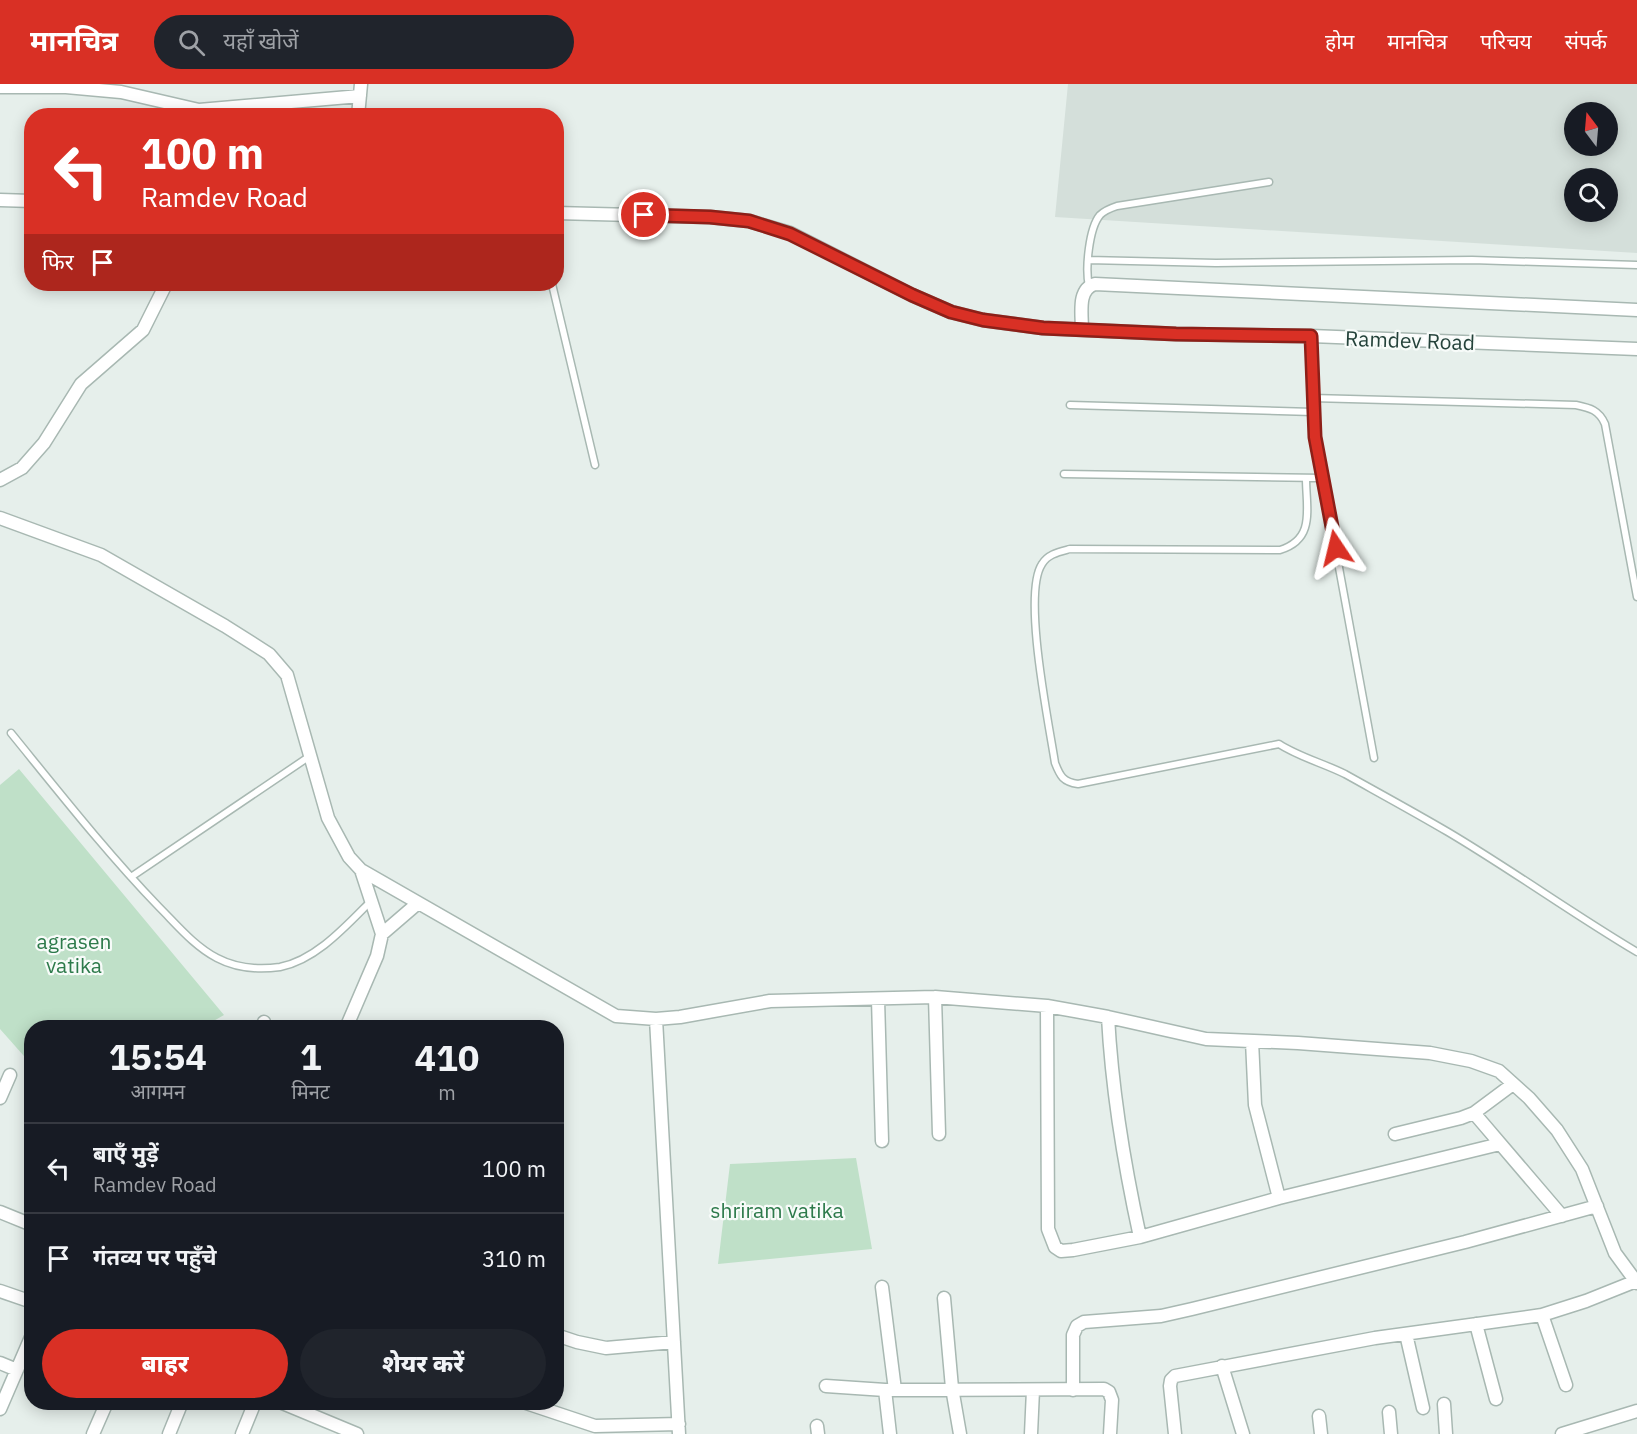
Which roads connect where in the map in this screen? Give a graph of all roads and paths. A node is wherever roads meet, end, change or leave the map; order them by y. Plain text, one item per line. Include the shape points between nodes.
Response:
1 (0, 87) edge
2 (360, 90) edge
3 (190, 108) edge
4 (215, 108) edge
5 (359, 108) edge
6 (1269, 182) dead end
7 (0, 200) edge
8 (24, 201) edge
9 (564, 213) edge
10 (1088, 260) junction
11 (1637, 265) edge
12 (1086, 290) junction
13 (162, 291) edge
14 (554, 291) edge
15 (1637, 310) edge
16 (1082, 330) junction
17 (1311, 336) junction
18 (1637, 349) edge
19 (1312, 398) junction
20 (1070, 405) dead end
21 (1313, 412) junction
22 (595, 465) dead end
23 (1064, 474) dead end
24 (1306, 477) junction
25 (1323, 478) junction
26 (0, 480) edge
27 (0, 518) edge
28 (1637, 597) edge
29 (11, 733) dead end
30 (310, 756) junction
31 (1374, 758) dead end
32 (361, 870) junction
33 (130, 877) junction
34 (371, 902) junction
35 (418, 903) junction
36 (382, 934) junction
37 (1637, 952) edge
38 (934, 997) junction
39 (878, 999) junction
40 (1047, 1006) junction
41 (1108, 1017) junction
42 (656, 1019) junction
43 (349, 1020) edge
44 (1252, 1041) junction
45 (10, 1075) dead end
46 (1514, 1084) junction
47 (0, 1098) edge
48 (1474, 1113) junction
49 (939, 1134) dead end
50 (1395, 1134) dead end
51 (882, 1141) dead end
52 (1500, 1144) junction
53 (1279, 1198) junction
54 (1596, 1206) junction
55 (0, 1212) edge
56 (1562, 1216) junction
57 (24, 1222) edge
58 (1140, 1237) junction
59 (1636, 1282) edge
60 (882, 1287) dead end
61 (0, 1291) edge
62 (944, 1298) dead end
63 (24, 1299) edge
64 (1542, 1314) junction
65 (1476, 1324) junction
66 (1406, 1334) junction
67 (564, 1337) edge
68 (674, 1342) junction
69 (24, 1354) edge
70 (0, 1363) edge
71 (1222, 1366) junction
72 (17, 1370) junction
73 (1566, 1385) dead end
74 (826, 1386) dead end
75 (952, 1388) junction
76 (890, 1390) junction
77 (1033, 1390) junction
78 (1073, 1390) junction
79 (1496, 1399) dead end
80 (1444, 1404) dead end
81 (1423, 1408) dead end
82 (0, 1409) edge
83 (104, 1410) edge
84 (179, 1410) edge
85 (252, 1410) edge
86 (295, 1410) edge
87 (547, 1410) edge
88 (1637, 1411) edge
89 (1389, 1412) dead end
90 (1319, 1416) dead end
91 (679, 1429) edge
92 (333, 1430) edge
93 (93, 1434) edge
94 (169, 1434) edge
95 (242, 1434) edge
96 (357, 1434) edge
97 (890, 1434) edge
98 (960, 1434) edge
99 (1031, 1434) edge
100 (1110, 1434) edge
101 (1175, 1434) edge
102 (1243, 1434) edge
103 (1321, 1434) edge
104 (1391, 1434) edge
105 (1446, 1434) edge
106 (1562, 1434) edge

1 - 3 street via 120,92
2 - 4 street
2 - 5 street
6 - 10 lane via 1107,210 1095,225
7 - 8 street
9 - 16 street, Ramdev Road via 749,221 790,234 951,312 983,320
10 - 11 lane via 1472,260
10 - 12 lane
12 - 15 street via 1095,284
12 - 16 street
13 - 26 street via 143,330 81,384 44,443 22,468
14 - 22 lane
16 - 17 street, Ramdev Road
17 - 18 street, Ramdev Road
17 - 19 lane
19 - 21 lane
19 - 28 lane via 1592,408 1605,424
20 - 21 lane
21 - 25 lane
23 - 24 lane
24 - 25 lane
24 - 37 lane via 1306,530 1293,546 1280,550 1070,549 1048,557 1041,565 1036,578 1036,636 1054,763 1063,780 1078,784 1279,744 1344,774 1449,833
25 - 31 lane
27 - 30 street via 101,555 269,654 287,675
29 - 33 lane
30 - 32 street via 328,818 338,840
30 - 33 lane
32 - 34 street
32 - 35 street
33 - 34 lane via 191,939 216,957 254,969 281,967 310,955
34 - 36 street
35 - 36 street
35 - 42 street via 616,1016
36 - 43 street via 377,956
38 - 39 street
38 - 40 street
38 - 49 street
39 - 42 street via 770,1001
39 - 51 street
40 - 41 street
40 - 58 street via 1047,1229 1051,1240 1061,1251
41 - 44 street via 1206,1039
41 - 58 street via 1118,1121
42 - 68 street
44 - 46 street via 1430,1053 1500,1071
44 - 53 street via 1255,1105
45 - 47 street
46 - 48 street
46 - 54 street via 1557,1130 1582,1169
48 - 50 street
48 - 52 street
52 - 53 street
52 - 56 street
53 - 58 street
54 - 56 street
54 - 59 street via 1615,1253
55 - 57 street
56 - 78 street via 1161,1316 1084,1322 1077,1326 1074,1335
59 - 64 street
60 - 76 street
61 - 63 street
62 - 75 street
64 - 65 street
64 - 73 street
65 - 66 street
65 - 79 street
66 - 71 street
66 - 81 street
67 - 68 street via 606,1348
68 - 91 street
69 - 72 street
70 - 72 street
71 - 101 street via 1185,1373 1171,1380
71 - 102 street
72 - 82 street
74 - 76 street
75 - 76 street
75 - 77 street
75 - 98 street
76 - 97 street
77 - 78 street
77 - 99 street
78 - 100 street via 1109,1392
80 - 105 street
83 - 93 street
84 - 94 street
85 - 95 street
86 - 92 street
87 - 91 street via 595,1426
88 - 106 street
89 - 104 street
90 - 103 street
92 - 96 street

